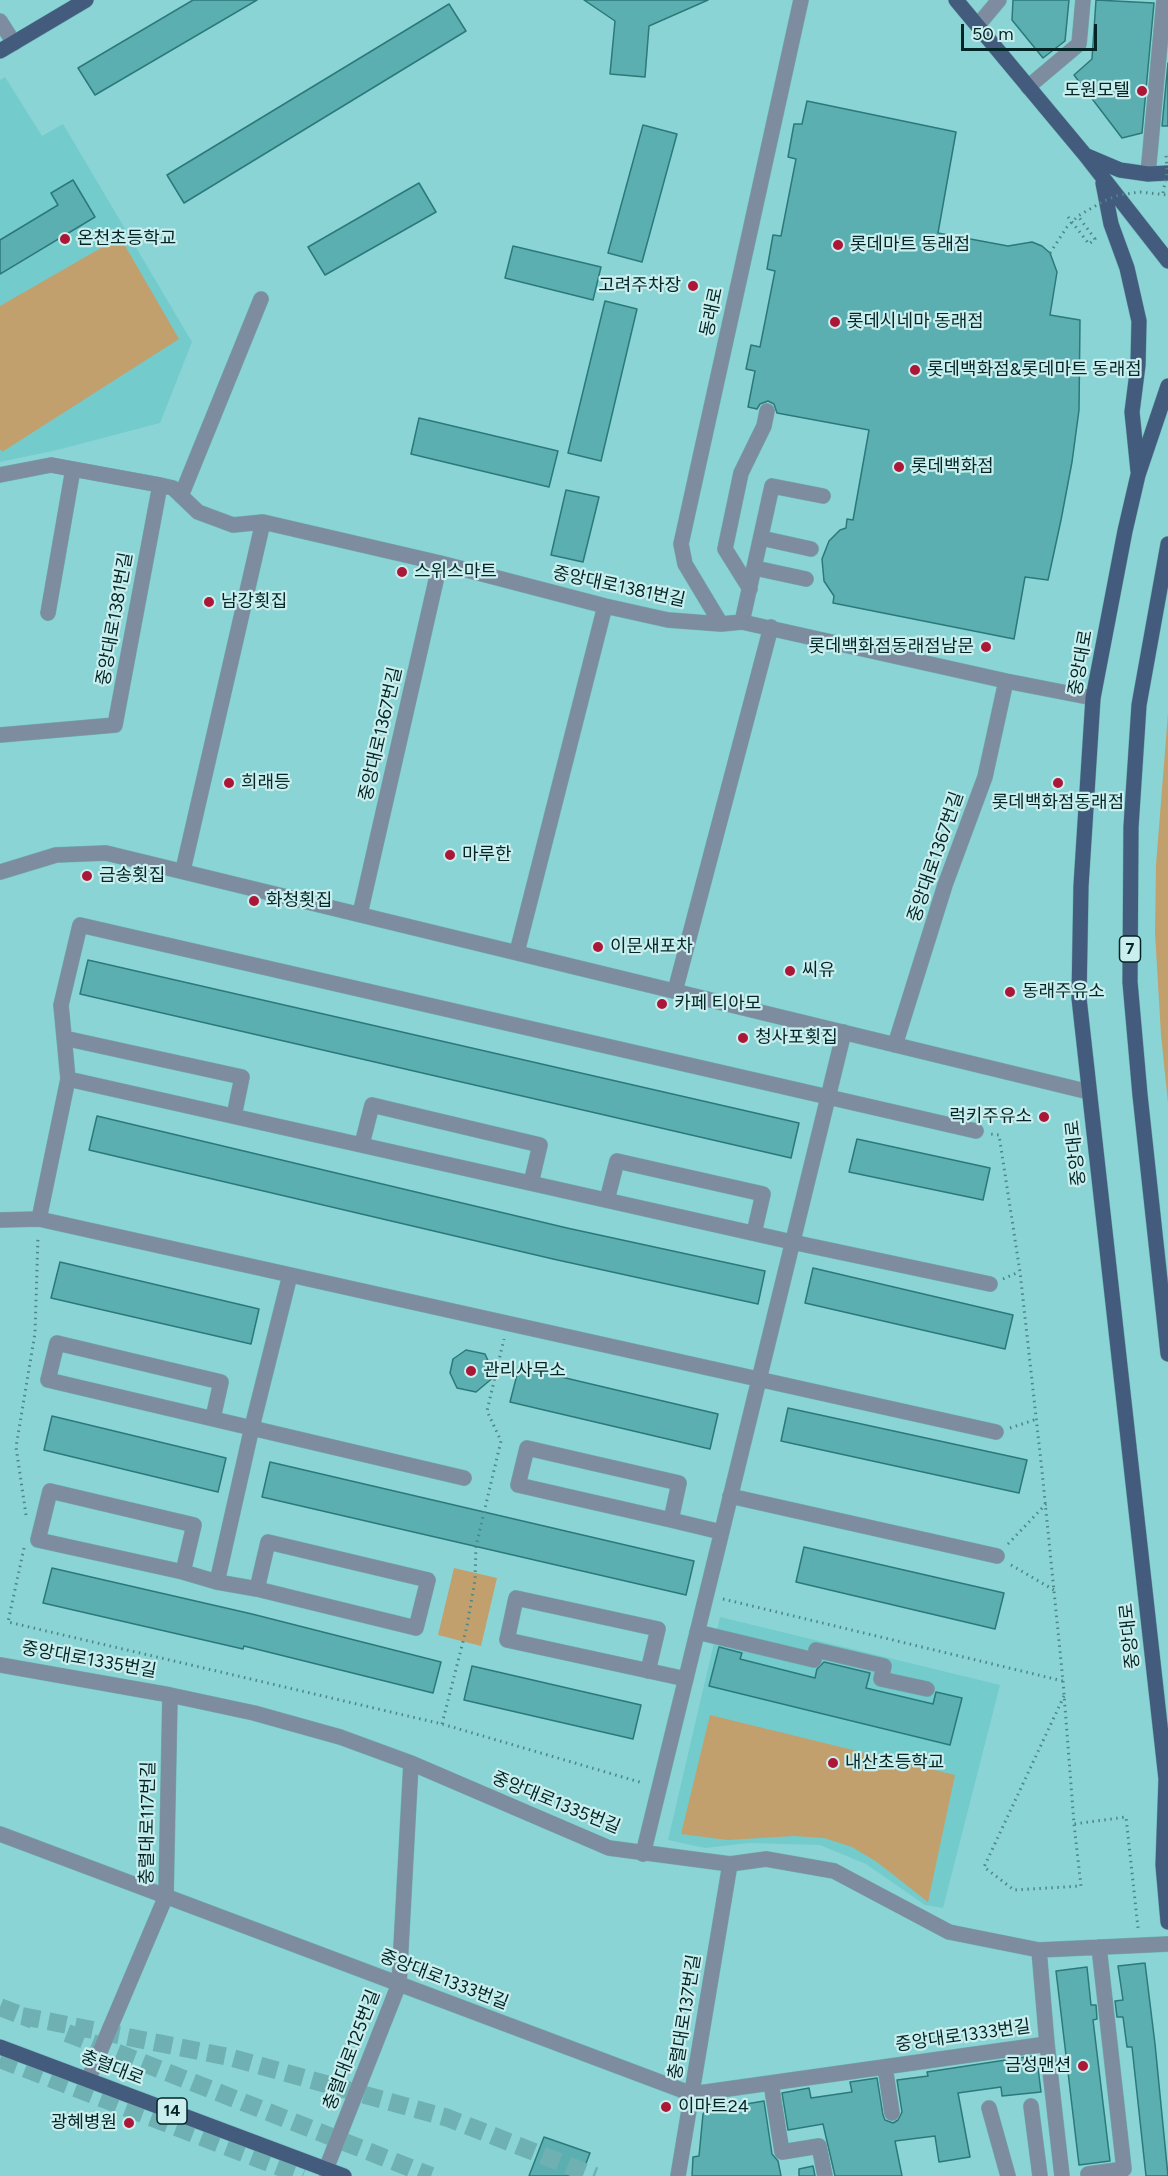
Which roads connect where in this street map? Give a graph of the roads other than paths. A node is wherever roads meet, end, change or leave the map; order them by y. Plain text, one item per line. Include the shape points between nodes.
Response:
1 (86, 0) edge
2 (801, 0) edge
3 (956, 0) edge
4 (999, 0) edge
5 (1083, 0) edge
6 (1164, 0) edge
7 (0, 21) edge
8 (978, 25) junction
9 (14, 43) junction
10 (0, 51) edge
11 (1028, 87) junction
12 (1086, 156) junction
13 (1168, 173) edge
14 (1148, 174) junction
15 (1103, 180) junction
16 (1168, 261) edge
17 (261, 299) dead end
18 (1168, 386) edge
19 (767, 411) dead end
20 (73, 469) junction
21 (0, 475) edge
22 (1138, 475) junction
23 (159, 485) junction
24 (181, 496) junction
25 (823, 496) dead end
26 (263, 522) junction
27 (761, 538) junction
28 (1168, 544) edge
29 (811, 549) dead end
30 (440, 563) junction
31 (755, 568) junction
32 (806, 579) dead end
33 (750, 590) junction
34 (605, 606) junction
35 (48, 613) dead end
36 (742, 622) junction
37 (721, 624) junction
38 (771, 627) junction
39 (1006, 681) junction
40 (1093, 699) junction
41 (0, 735) edge
42 (183, 870) junction
43 (0, 873) edge
44 (360, 914) junction
45 (517, 952) junction
46 (675, 991) junction
47 (843, 1032) junction
48 (64, 1038) junction
49 (895, 1045) junction
50 (68, 1079) junction
51 (1089, 1092) junction
52 (827, 1098) junction
53 (234, 1116) junction
54 (976, 1131) road end
55 (362, 1144) junction
56 (531, 1183) junction
57 (607, 1200) junction
58 (39, 1219) junction
59 (0, 1220) edge
60 (754, 1233) junction
61 (792, 1242) junction
62 (290, 1275) junction
63 (990, 1284) dead end
64 (1168, 1354) edge
65 (759, 1379) junction
66 (213, 1418) junction
67 (252, 1427) junction
68 (996, 1432) road end
69 (464, 1478) dead end
70 (730, 1496) junction
71 (670, 1520) junction
72 (721, 1532) junction
73 (996, 1556) road end
74 (183, 1572) junction
75 (217, 1582) junction
76 (257, 1589) junction
77 (697, 1632) junction
78 (0, 1665) edge
79 (648, 1671) junction
80 (686, 1679) junction
81 (927, 1689) dead end
82 (171, 1695) junction
83 (411, 1763) junction
84 (1167, 1784) edge
85 (0, 1833) edge
86 (643, 1854) junction
87 (730, 1864) junction
88 (166, 1896) junction
89 (1168, 1922) edge
90 (1168, 1944) edge
91 (1100, 1947) junction
92 (1038, 1950) junction
93 (399, 1984) junction
94 (1047, 2044) junction
95 (0, 2047) edge
96 (885, 2067) junction
97 (88, 2080) junction
98 (771, 2083) junction
99 (692, 2094) junction
100 (1031, 2106) dead end
101 (989, 2108) dead end
102 (892, 2113) dead end
103 (326, 2173) edge
104 (1088, 2174) dead end
105 (344, 2176) edge
106 (678, 2176) edge
107 (825, 2176) edge
108 (1008, 2176) edge
109 (1040, 2176) edge
110 (1062, 2176) edge

1 - 9 main road
2 - 37 street, 동래로 via 681,543 685,564
3 - 8 main road
4 - 8 street
5 - 11 street via 1079,44
6 - 14 street
7 - 9 street
8 - 11 main road
9 - 10 main road
11 - 12 main road
12 - 14 main road via 1120,170
12 - 15 main road
13 - 14 main road
15 - 16 main road
15 - 22 main road via 1111,224 1127,268 1139,321 1132,412
17 - 24 street
18 - 22 main road, 중앙대로
19 - 33 street via 741,474 725,549
20 - 21 street, 중앙대로1381번길 via 51,465
20 - 23 street, 중앙대로1381번길
20 - 35 street
22 - 40 main road, 중앙대로
23 - 24 street, 중앙대로1381번길 via 172,488
23 - 41 street, 중앙대로1381번길 via 115,725
24 - 26 street, 중앙대로1381번길 via 198,512 233,525
25 - 27 street via 772,486
26 - 30 street, 중앙대로1381번길
26 - 42 street
27 - 29 street
27 - 31 street
28 - 64 main road, 7 via 1139,705 1131,827 1130,982
30 - 34 street, 중앙대로1381번길
30 - 44 street, 중앙대로1367번길
31 - 32 street
31 - 33 street
33 - 36 street
34 - 37 street, 중앙대로1381번길 via 668,620
34 - 45 street
36 - 37 street, 중앙대로1381번길
36 - 38 street, 중앙대로1381번길
38 - 39 street, 중앙대로1381번길
38 - 46 street
39 - 40 street, 중앙대로1381번길
39 - 49 street, 중앙대로1367번길 via 985,777 945,885
40 - 51 main road, 중앙대로 via 1081,886 1079,998
42 - 43 street via 106,853 56,855
42 - 44 street
44 - 45 street
45 - 46 street
46 - 47 street
47 - 49 street
47 - 52 street
48 - 50 street
48 - 52 street via 61,1005 80,925
48 - 53 street via 242,1077
49 - 51 street
50 - 53 street
50 - 58 street
51 - 84 main road, 중앙대로
52 - 54 street
52 - 61 street
53 - 55 street
55 - 56 street
55 - 56 street via 372,1105 540,1145
56 - 57 street
57 - 60 street
57 - 60 street via 616,1161 763,1194
58 - 59 street
58 - 62 street
60 - 61 street
61 - 63 street
61 - 65 street
62 - 65 street
62 - 67 street
65 - 68 street
65 - 70 street
66 - 66 street via 48,1380 57,1343 221,1382
66 - 67 street
67 - 69 street
67 - 75 street
70 - 72 street
70 - 73 street
71 - 71 street via 679,1483 527,1448 518,1485
71 - 72 street
72 - 77 street
74 - 74 street via 38,1540 50,1491 194,1525
74 - 75 street
75 - 76 street
76 - 76 street via 268,1542 428,1580 416,1628
77 - 80 street
77 - 81 street via 814,1660 816,1650 884,1666 881,1679
78 - 82 street, 중앙대로1335번길
79 - 79 street via 658,1629 516,1598 507,1640
79 - 80 street
80 - 86 street
82 - 83 street, 중앙대로1335번길 via 329,1734
82 - 88 street, 충렬대로117번길
83 - 86 street, 중앙대로1335번길 via 609,1848
83 - 93 street, 충렬대로125번길
84 - 89 main road, 중앙대로 via 1163,1865
85 - 88 street, 중앙대로1333번길
86 - 87 street, 중앙대로1335번길
87 - 92 street, 중앙대로1335번길 via 766,1859 834,1871 949,1932
87 - 99 street, 충렬대로137번길
88 - 93 street, 중앙대로1333번길
88 - 97 street, 충렬대로117번길
90 - 91 street, 중앙대로1335번길
91 - 92 street, 중앙대로1335번길
91 - 104 street via 1124,2169
92 - 94 street
93 - 99 street, 중앙대로1333번길
93 - 103 street, 충렬대로125번길
94 - 96 street, 중앙대로1333번길
94 - 110 street
95 - 97 main road, 충렬대로 / 14
96 - 98 street, 중앙대로1333번길
96 - 102 street, 중앙대로1333번길
97 - 103 main road, 충렬대로 / 14
98 - 99 street, 중앙대로1333번길
98 - 107 street via 782,2152 819,2146
99 - 106 street, 충렬대로137번길
100 - 109 street
101 - 108 street
103 - 105 main road, 충렬대로 / 14

